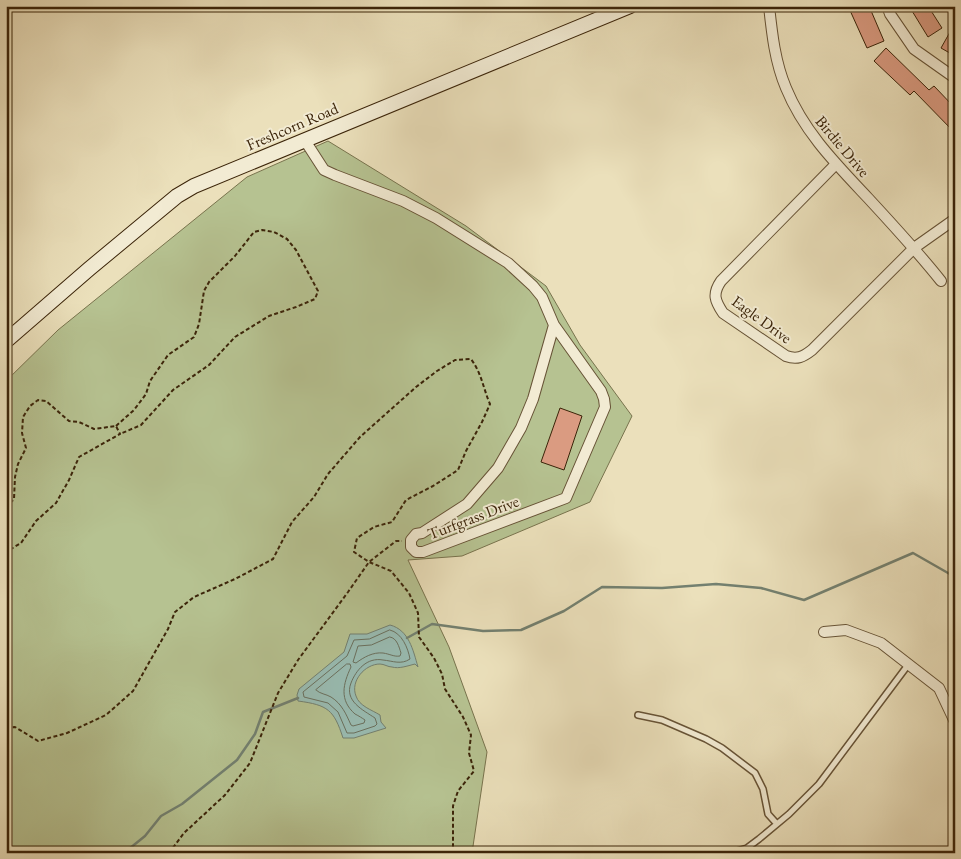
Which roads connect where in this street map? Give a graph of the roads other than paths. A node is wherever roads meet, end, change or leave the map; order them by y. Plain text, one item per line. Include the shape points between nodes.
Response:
1 (630, 6) edge
2 (769, 6) edge
3 (887, 6) edge
4 (955, 78) edge
5 (304, 139) junction
6 (836, 164) junction
7 (955, 219) edge
8 (914, 248) junction
9 (941, 281) dead end
10 (554, 325) junction
11 (6, 341) edge
12 (824, 632) dead end
13 (908, 664) junction
14 (638, 715) dead end
15 (955, 722) edge
16 (777, 824) junction
17 (730, 853) edge

1 - 5 street, Freshcorn Road
2 - 6 street, Birdie Drive via 775,55 786,88 805,127
3 - 4 street via 914,49
5 - 10 street, Turfgrass Drive via 324,170 403,201 508,263 542,297
5 - 11 street, Freshcorn Road via 177,196
6 - 8 street, Birdie Drive
6 - 8 street, Eagle Drive via 721,281 715,297 723,313 786,356 796,359 812,350
7 - 8 street, Eagle Drive
8 - 9 street, Birdie Drive
10 - 10 street, Turfgrass Drive via 533,399 498,468 467,504 416,534 411,540 411,547 416,552 566,498 605,407 601,391
12 - 13 street via 846,630 881,643
13 - 15 street via 939,688
13 - 16 lane via 819,784
14 - 16 lane via 662,720 706,739 756,773 768,814
16 - 17 lane via 747,848

